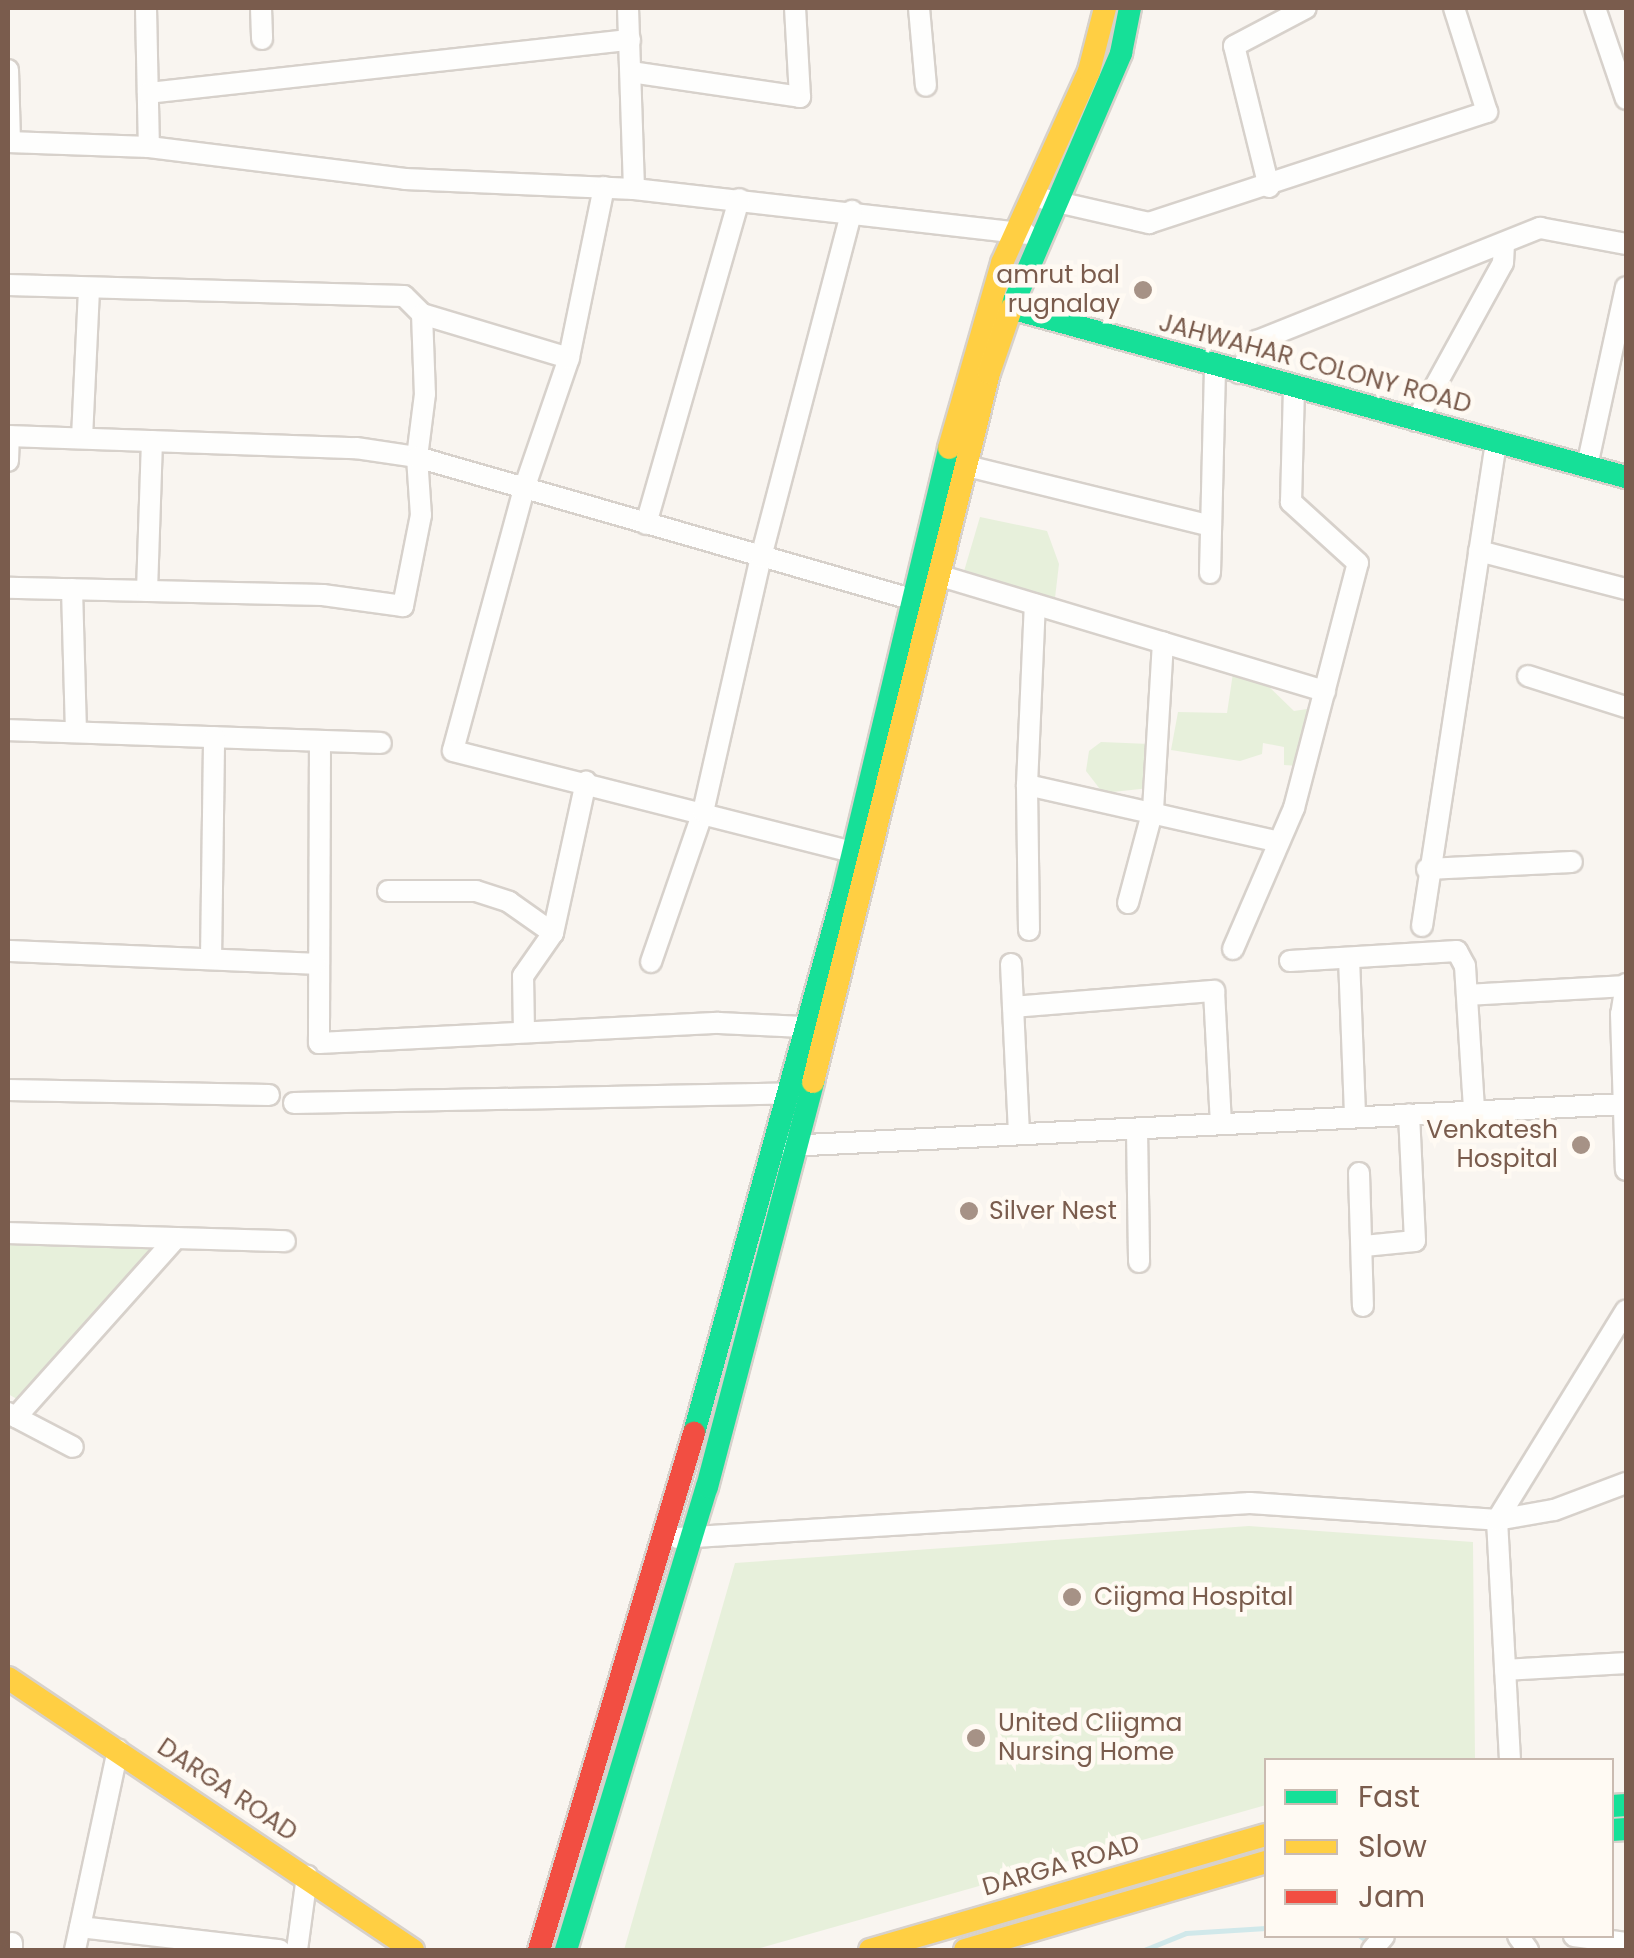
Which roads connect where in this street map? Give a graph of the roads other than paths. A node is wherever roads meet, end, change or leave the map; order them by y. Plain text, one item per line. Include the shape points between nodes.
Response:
1 (146, 8) edge
2 (261, 8) edge
3 (628, 8) edge
4 (794, 8) edge
5 (920, 8) edge
6 (1106, 8) edge
7 (1130, 8) edge
8 (1306, 8) edge
9 (1454, 8) edge
10 (1595, 8) edge
11 (262, 39) dead end
12 (630, 40) junction
13 (8, 70) edge
14 (631, 72) junction
15 (926, 86) dead end
16 (148, 93) junction
17 (1626, 99) edge
18 (9, 142) edge
19 (149, 147) junction
20 (604, 187) junction
21 (1269, 187) junction
22 (634, 189) junction
23 (738, 199) junction
24 (1044, 199) junction
25 (852, 211) junction
26 (1028, 234) junction
27 (1504, 243) junction
28 (1626, 244) edge
29 (8, 286) edge
30 (89, 288) junction
31 (1625, 300) edge
32 (1000, 305) junction
33 (422, 314) junction
34 (569, 358) junction
35 (1215, 366) junction
36 (1240, 372) junction
37 (1294, 388) junction
38 (1416, 421) junction
39 (8, 436) edge
40 (82, 438) junction
41 (152, 441) junction
42 (1496, 442) junction
43 (417, 457) junction
44 (8, 461) edge
45 (967, 466) junction
46 (1587, 466) junction
47 (1626, 476) edge
48 (524, 489) junction
49 (646, 524) junction
50 (1211, 526) junction
51 (1479, 550) junction
52 (761, 557) junction
53 (1210, 573) dead end
54 (941, 576) junction
55 (8, 588) edge
56 (1626, 589) edge
57 (72, 590) junction
58 (148, 592) junction
59 (911, 599) junction
60 (1035, 604) junction
61 (1162, 642) junction
62 (1528, 676) dead end
63 (1324, 691) junction
64 (1626, 707) edge
65 (76, 729) junction
66 (8, 730) edge
67 (214, 737) junction
68 (320, 741) junction
69 (381, 743) dead end
70 (586, 782) junction
71 (1027, 785) junction
72 (1153, 810) junction
73 (704, 812) junction
74 (1279, 842) junction
75 (848, 851) junction
76 (1572, 862) dead end
77 (1427, 868) junction
78 (388, 891) dead end
79 (1128, 902) dead end
80 (1422, 926) dead end
81 (1030, 930) dead end
82 (554, 934) junction
83 (1233, 949) dead end
84 (8, 950) edge
85 (1349, 958) junction
86 (211, 959) junction
87 (1290, 960) dead end
88 (651, 962) dead end
89 (316, 964) junction
90 (1011, 964) dead end
91 (1626, 985) edge
92 (1467, 995) junction
93 (1013, 1006) junction
94 (1624, 1014) edge
95 (803, 1027) junction
96 (524, 1032) junction
97 (1625, 1081) edge
98 (8, 1090) edge
99 (783, 1094) junction
100 (269, 1095) dead end
101 (294, 1103) dead end
102 (1624, 1104) junction
103 (1474, 1111) junction
104 (1409, 1114) junction
105 (1355, 1117) junction
106 (1221, 1124) junction
107 (1138, 1130) junction
108 (1019, 1134) junction
109 (794, 1145) junction
110 (769, 1148) junction
111 (1626, 1170) edge
112 (1359, 1172) dead end
113 (8, 1233) edge
114 (176, 1238) junction
115 (286, 1241) dead end
116 (1364, 1246) junction
117 (1140, 1262) dead end
118 (1363, 1306) dead end
119 (1626, 1310) edge
120 (12, 1415) edge
121 (74, 1447) dead end
122 (1626, 1484) edge
123 (1497, 1520) junction
124 (666, 1534) junction
125 (692, 1542) junction
126 (1626, 1663) edge
127 (1505, 1670) junction
128 (8, 1678) edge
129 (118, 1750) junction
130 (1510, 1758) edge
131 (1264, 1836) edge
132 (1264, 1863) edge
133 (307, 1876) junction
134 (80, 1928) junction
135 (1589, 1938) edge
136 (1626, 1943) edge
137 (76, 1950) edge
138 (280, 1950) edge
139 (297, 1950) edge
140 (414, 1950) edge
141 (539, 1950) edge
142 (566, 1950) edge
143 (870, 1950) edge
144 (965, 1950) edge

1 - 16 street
2 - 11 street
3 - 12 street
4 - 14 street via 800,98
5 - 15 street
6 - 24 main road
7 - 24 main road via 1121,54
8 - 21 street via 1234,46
9 - 21 street via 1487,112
10 - 17 street
12 - 14 street
12 - 16 street
13 - 18 street
14 - 22 street
16 - 19 street
18 - 19 street
19 - 20 street via 405,179
20 - 22 street
20 - 34 street
21 - 24 street via 1148,223
22 - 23 street
23 - 25 street
23 - 49 street
24 - 26 main road
25 - 26 street
25 - 52 street
26 - 32 main road
27 - 28 street via 1540,228
27 - 36 street via 1257,342
27 - 38 street via 1503,263
29 - 30 street
30 - 33 street via 404,296
30 - 40 street
31 - 46 street
32 - 35 main road, JAHWAHAR COLONY ROAD
32 - 45 main road
32 - 59 main road
33 - 34 street
33 - 43 street
34 - 48 street
35 - 36 main road, JAHWAHAR COLONY ROAD
35 - 50 street
36 - 37 main road, JAHWAHAR COLONY ROAD
37 - 38 main road, JAHWAHAR COLONY ROAD
37 - 63 street via 1292,502 1358,563
38 - 42 main road, JAHWAHAR COLONY ROAD
39 - 40 street
39 - 44 street
40 - 41 street
41 - 43 street via 356,448
41 - 58 street
42 - 46 main road, JAHWAHAR COLONY ROAD
42 - 51 street
43 - 48 street
43 - 58 street via 420,515 403,606 323,595
45 - 50 street
45 - 54 main road
46 - 47 main road, JAHWAHAR COLONY ROAD
48 - 49 street
48 - 70 street via 453,751
49 - 52 street
50 - 53 street
51 - 56 street
51 - 77 street
52 - 59 street
52 - 73 street
54 - 60 street
54 - 109 main road
55 - 57 street
57 - 58 street
57 - 65 street
59 - 75 main road
60 - 61 street
60 - 71 street
61 - 63 street
61 - 72 street
62 - 64 street
63 - 74 street
65 - 66 street
65 - 67 street
67 - 68 street
67 - 86 street
68 - 69 street
68 - 89 street
70 - 73 street
70 - 82 street
71 - 72 street
71 - 81 street
72 - 74 street
72 - 79 street
73 - 75 street
73 - 88 street
74 - 83 street
75 - 95 main road
76 - 77 street
77 - 80 street
78 - 82 street via 476,891 509,902
82 - 96 street via 523,976
84 - 86 street
85 - 87 street
85 - 92 street via 1458,952
85 - 105 street
86 - 89 street
89 - 96 street via 319,1043
90 - 93 street
91 - 92 street
91 - 94 street
92 - 103 street
93 - 106 street via 1214,991
93 - 108 street
94 - 97 street
95 - 96 street via 719,1022
95 - 99 main road
97 - 102 street
98 - 100 street
99 - 101 street
99 - 110 main road
102 - 103 street
102 - 111 street
103 - 104 street
104 - 105 street
104 - 116 street via 1415,1241
105 - 106 street
106 - 107 street
107 - 108 street
107 - 117 street
108 - 109 street
109 - 110 street
109 - 125 main road
110 - 124 main road
112 - 116 street
113 - 114 street
114 - 115 street
114 - 120 street
116 - 118 street
119 - 123 street
120 - 121 street
122 - 123 street via 1554,1510
123 - 125 street via 1250,1503
123 - 127 street
124 - 125 street
124 - 141 main road
125 - 142 main road
126 - 127 street
127 - 130 street
128 - 129 main road, DARGA ROAD
129 - 133 main road, DARGA ROAD
129 - 134 street
131 - 143 main road, DARGA ROAD
132 - 144 main road
133 - 139 street
133 - 140 main road, DARGA ROAD
134 - 137 street
134 - 138 street
135 - 136 street

